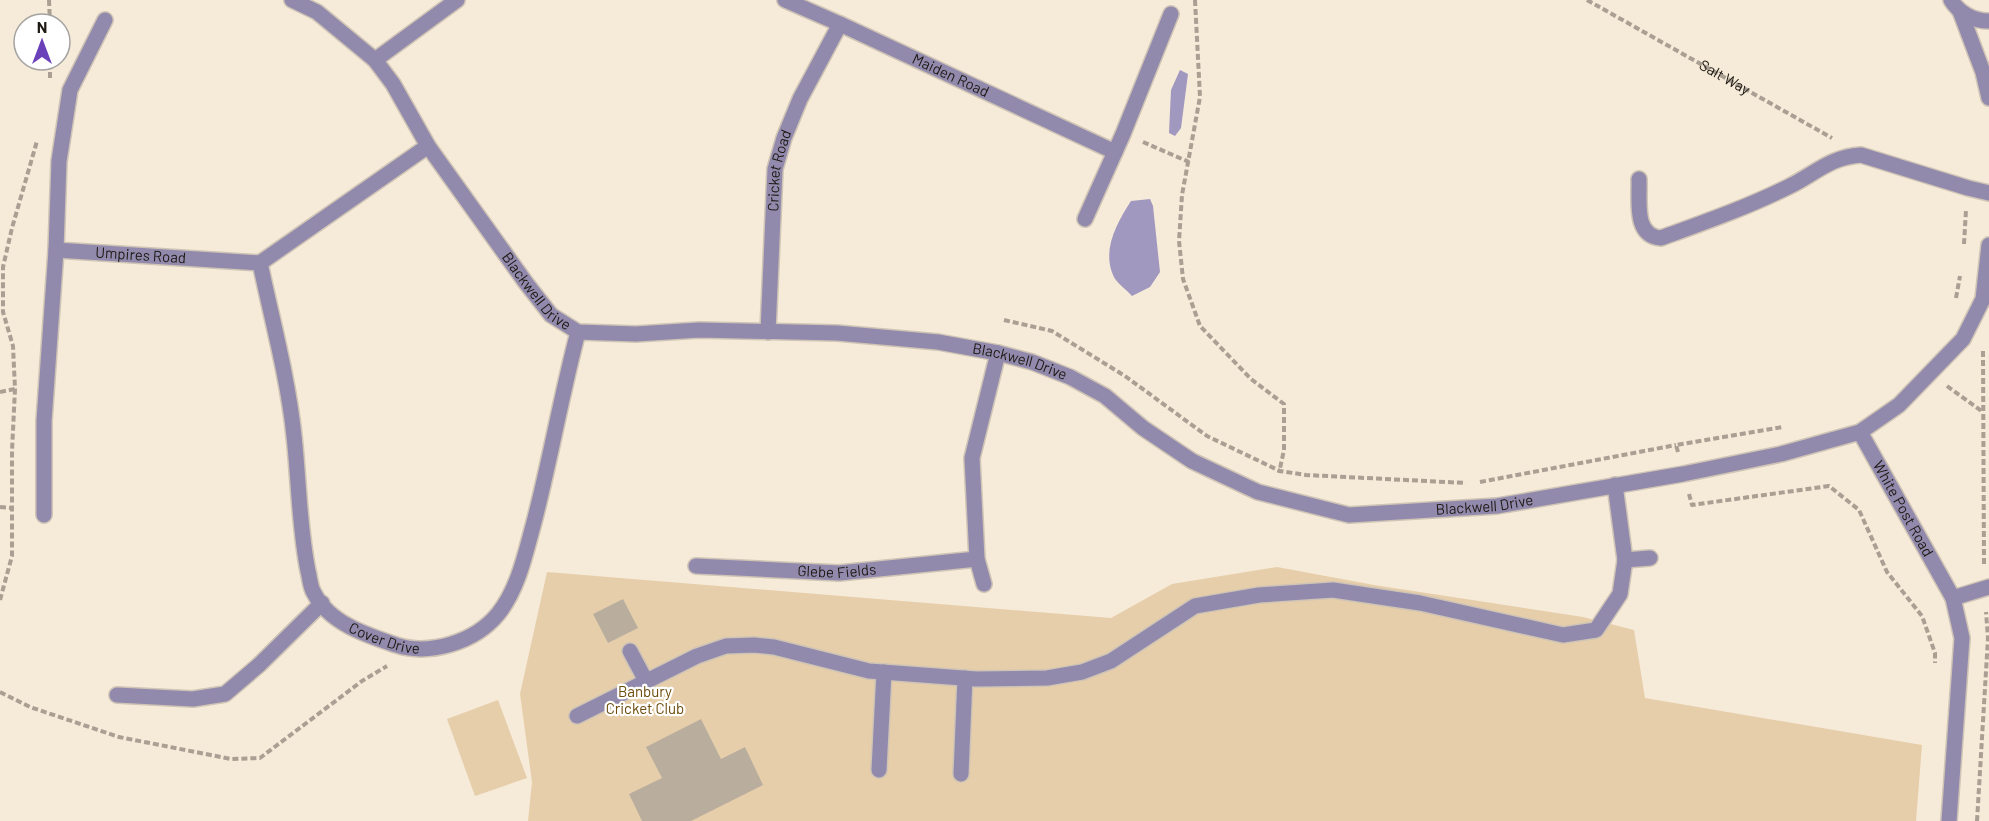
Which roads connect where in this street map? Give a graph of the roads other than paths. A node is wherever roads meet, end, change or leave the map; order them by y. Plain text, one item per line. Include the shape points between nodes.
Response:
1 (292, 0) edge
2 (457, 0) edge
3 (785, 0) edge
4 (1952, 4) edge
5 (1171, 14) dead end
6 (105, 20) dead end
7 (1989, 21) edge
8 (840, 24) junction
9 (375, 60) junction
10 (1989, 98) edge
11 (428, 146) junction
12 (1115, 152) junction
13 (1639, 179) dead end
14 (1989, 193) edge
15 (1085, 219) dead end
16 (1989, 245) edge
17 (57, 250) junction
18 (260, 263) junction
19 (578, 332) junction
20 (768, 332) junction
21 (998, 353) junction
22 (1860, 432) junction
23 (1615, 486) junction
24 (44, 515) dead end
25 (1650, 558) dead end
26 (976, 559) junction
27 (1625, 560) junction
28 (696, 566) dead end
29 (984, 584) dead end
30 (1986, 587) edge
31 (1953, 598) junction
32 (322, 603) junction
33 (630, 651) dead end
34 (884, 672) junction
35 (965, 678) junction
36 (646, 681) junction
37 (117, 695) dead end
38 (577, 716) dead end
39 (879, 770) dead end
40 (961, 774) dead end
41 (1949, 821) edge

1 - 9 street, Blackwell Drive via 317,12
2 - 9 street
3 - 8 street, Maiden Road
4 - 7 street via 1971,18
4 - 10 street via 1983,72
5 - 12 street
6 - 17 street via 70,90 59,161
8 - 12 street, Maiden Road
8 - 20 street, Cricket Road via 800,99 775,169
9 - 11 street, Blackwell Drive
11 - 18 street
11 - 19 street, Blackwell Drive via 551,315
12 - 15 street
13 - 14 street via 1641,225 1653,237 1661,238 1790,186 1845,156 1861,155
16 - 22 street via 1983,299 1963,339 1899,405
17 - 18 street, Umpires Road
17 - 24 street via 44,421
18 - 32 street, Cover Drive via 294,435 303,547 313,592
19 - 20 street, Blackwell Drive
19 - 32 street, Cover Drive via 528,545 514,588 498,614 452,645 406,648 366,635 334,616
20 - 21 street, Blackwell Drive via 837,333 938,342
21 - 23 street, Blackwell Drive via 1070,377 1105,396 1143,428 1192,460 1258,492 1349,515 1497,506
21 - 26 street via 972,458
22 - 23 street, Blackwell Drive via 1781,453
22 - 31 street, White Post Road
23 - 27 street
25 - 27 street
26 - 28 street, Glebe Fields via 839,573
26 - 29 street
27 - 35 street via 1620,594 1596,630 1563,635 1420,603 1333,590 1259,595 1195,606 1110,661 1083,672 1047,678
30 - 31 street
31 - 41 street, White Post Road via 1962,638
32 - 37 street via 225,694 193,699
33 - 36 street
34 - 35 street
34 - 36 street via 774,647 726,646
34 - 39 street
35 - 40 street
36 - 38 street

